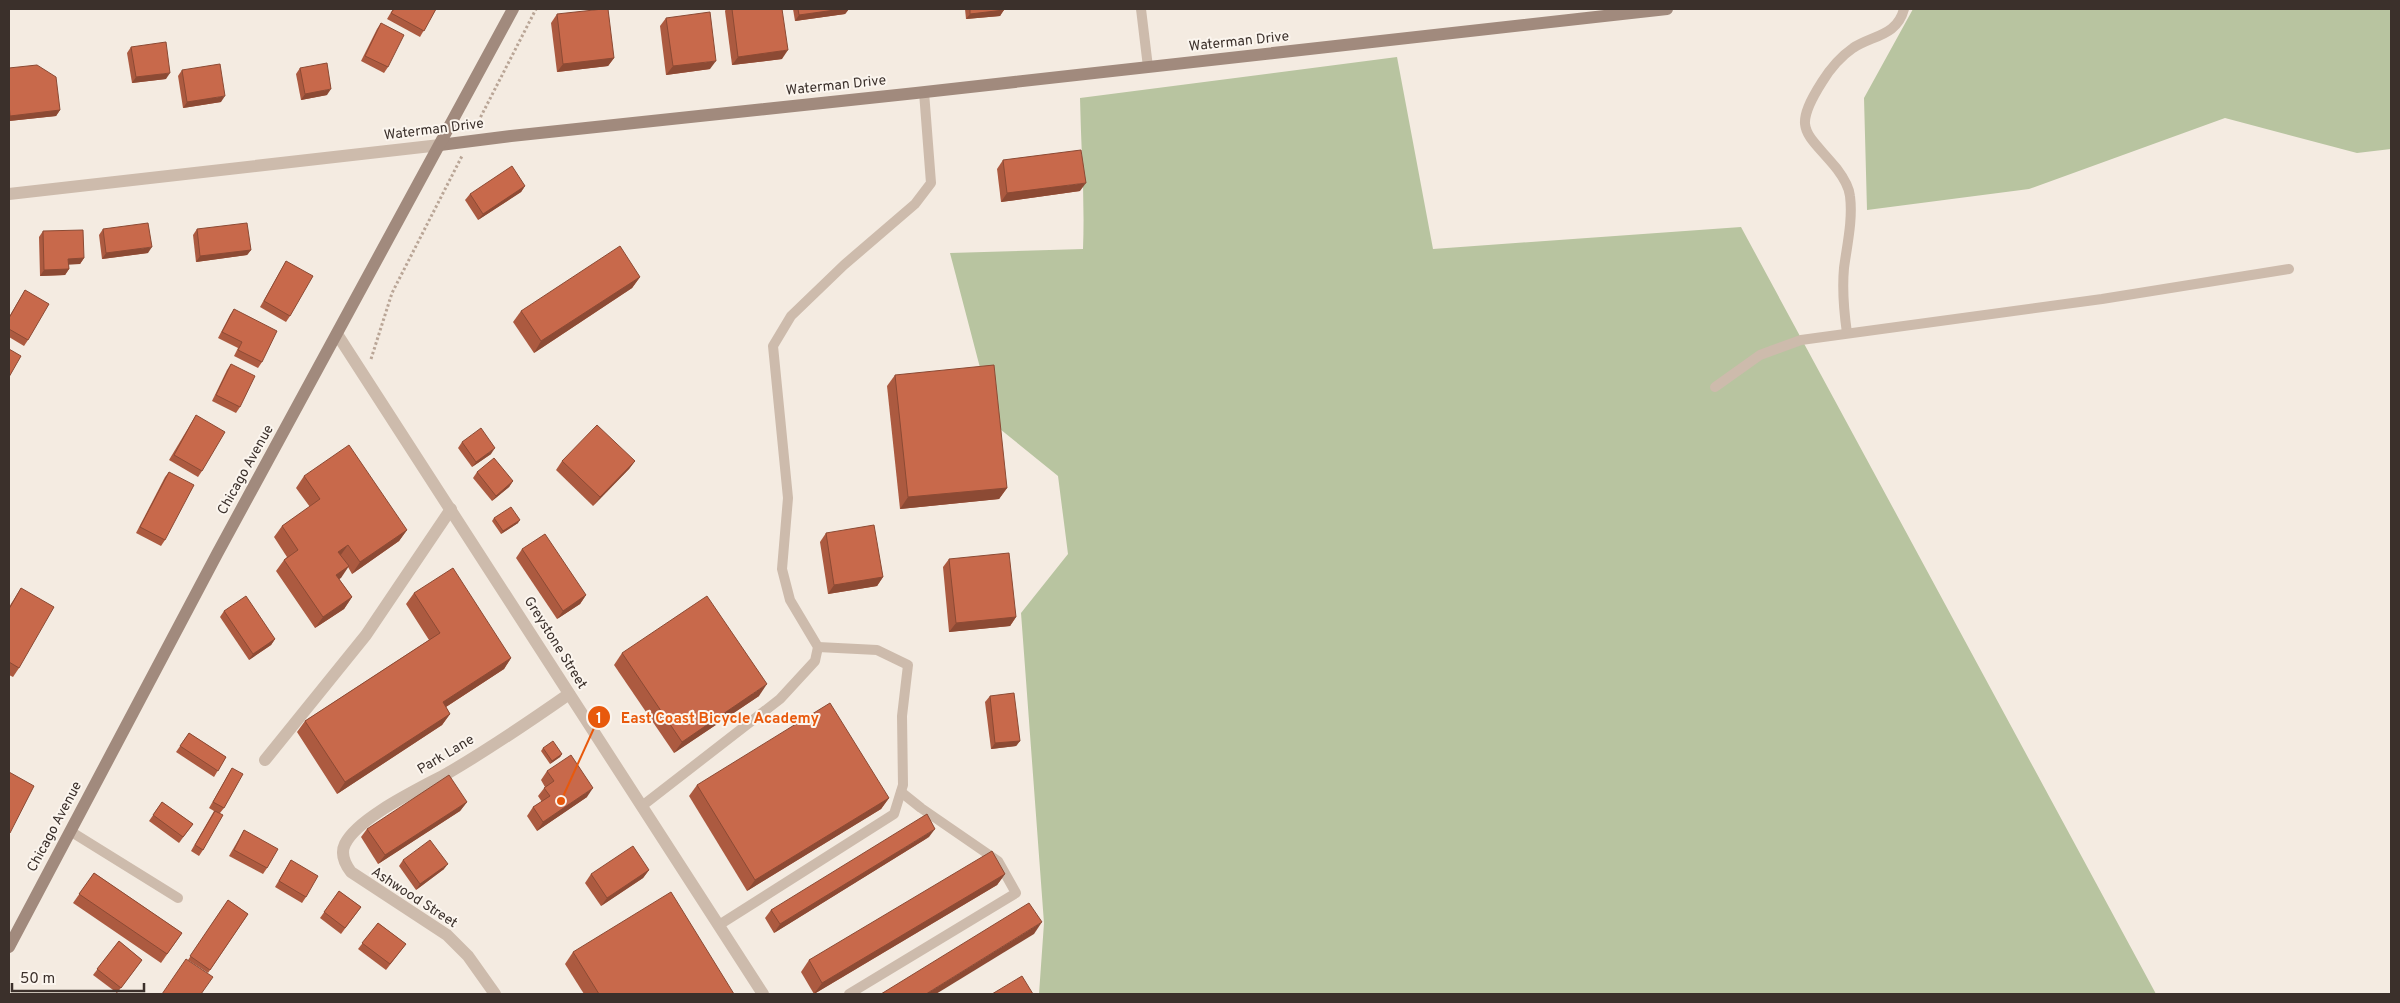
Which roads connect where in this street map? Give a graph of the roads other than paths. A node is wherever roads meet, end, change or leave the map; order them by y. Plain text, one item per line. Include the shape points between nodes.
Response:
1 (513, 9) edge
2 (1141, 9) edge
3 (1668, 9) edge
4 (1904, 9) edge
5 (1148, 67) junction
6 (924, 92) junction
7 (440, 145) junction
8 (9, 194) edge
9 (2289, 268) dead end
10 (1847, 333) junction
11 (337, 334) junction
12 (1715, 387) dead end
13 (451, 509) junction
14 (818, 647) junction
15 (569, 694) junction
16 (266, 760) dead end
17 (900, 792) junction
18 (642, 806) junction
19 (70, 831) junction
20 (344, 847) joint
21 (178, 898) dead end
22 (719, 925) junction
23 (9, 947) edge
24 (495, 994) edge
25 (763, 994) edge
26 (849, 994) edge

1 - 7 street, Chicago Avenue
2 - 5 lane
3 - 5 street, Waterman Drive
4 - 10 lane via 1890,32 1851,49 1832,67 1804,122 1807,136 1841,174 1849,190 1850,224 1843,284
5 - 6 street, Waterman Drive
6 - 7 street, Waterman Drive
6 - 14 lane via 931,183 915,204 791,316 773,346 788,498 782,569 790,600
7 - 8 street, Waterman Drive
7 - 11 street, Chicago Avenue
9 - 10 lane via 2102,299
10 - 12 lane via 1801,340 1775,348 1751,360
11 - 13 street, Greystone Street
11 - 19 street, Chicago Avenue
13 - 15 street, Greystone Street
13 - 16 street via 366,635
14 - 17 lane via 877,650 908,666 902,716 903,785
14 - 18 lane via 815,661 780,699
15 - 18 street, Greystone Street
15 - 20 street, Park Lane via 371,819
17 - 22 lane via 894,814
17 - 26 lane via 998,860 1016,893
18 - 22 street, Greystone Street
19 - 21 lane
19 - 23 street, Chicago Avenue
20 - 24 street, Ashwood Street via 344,860 350,872 447,935 468,956
22 - 25 street, Greystone Street

